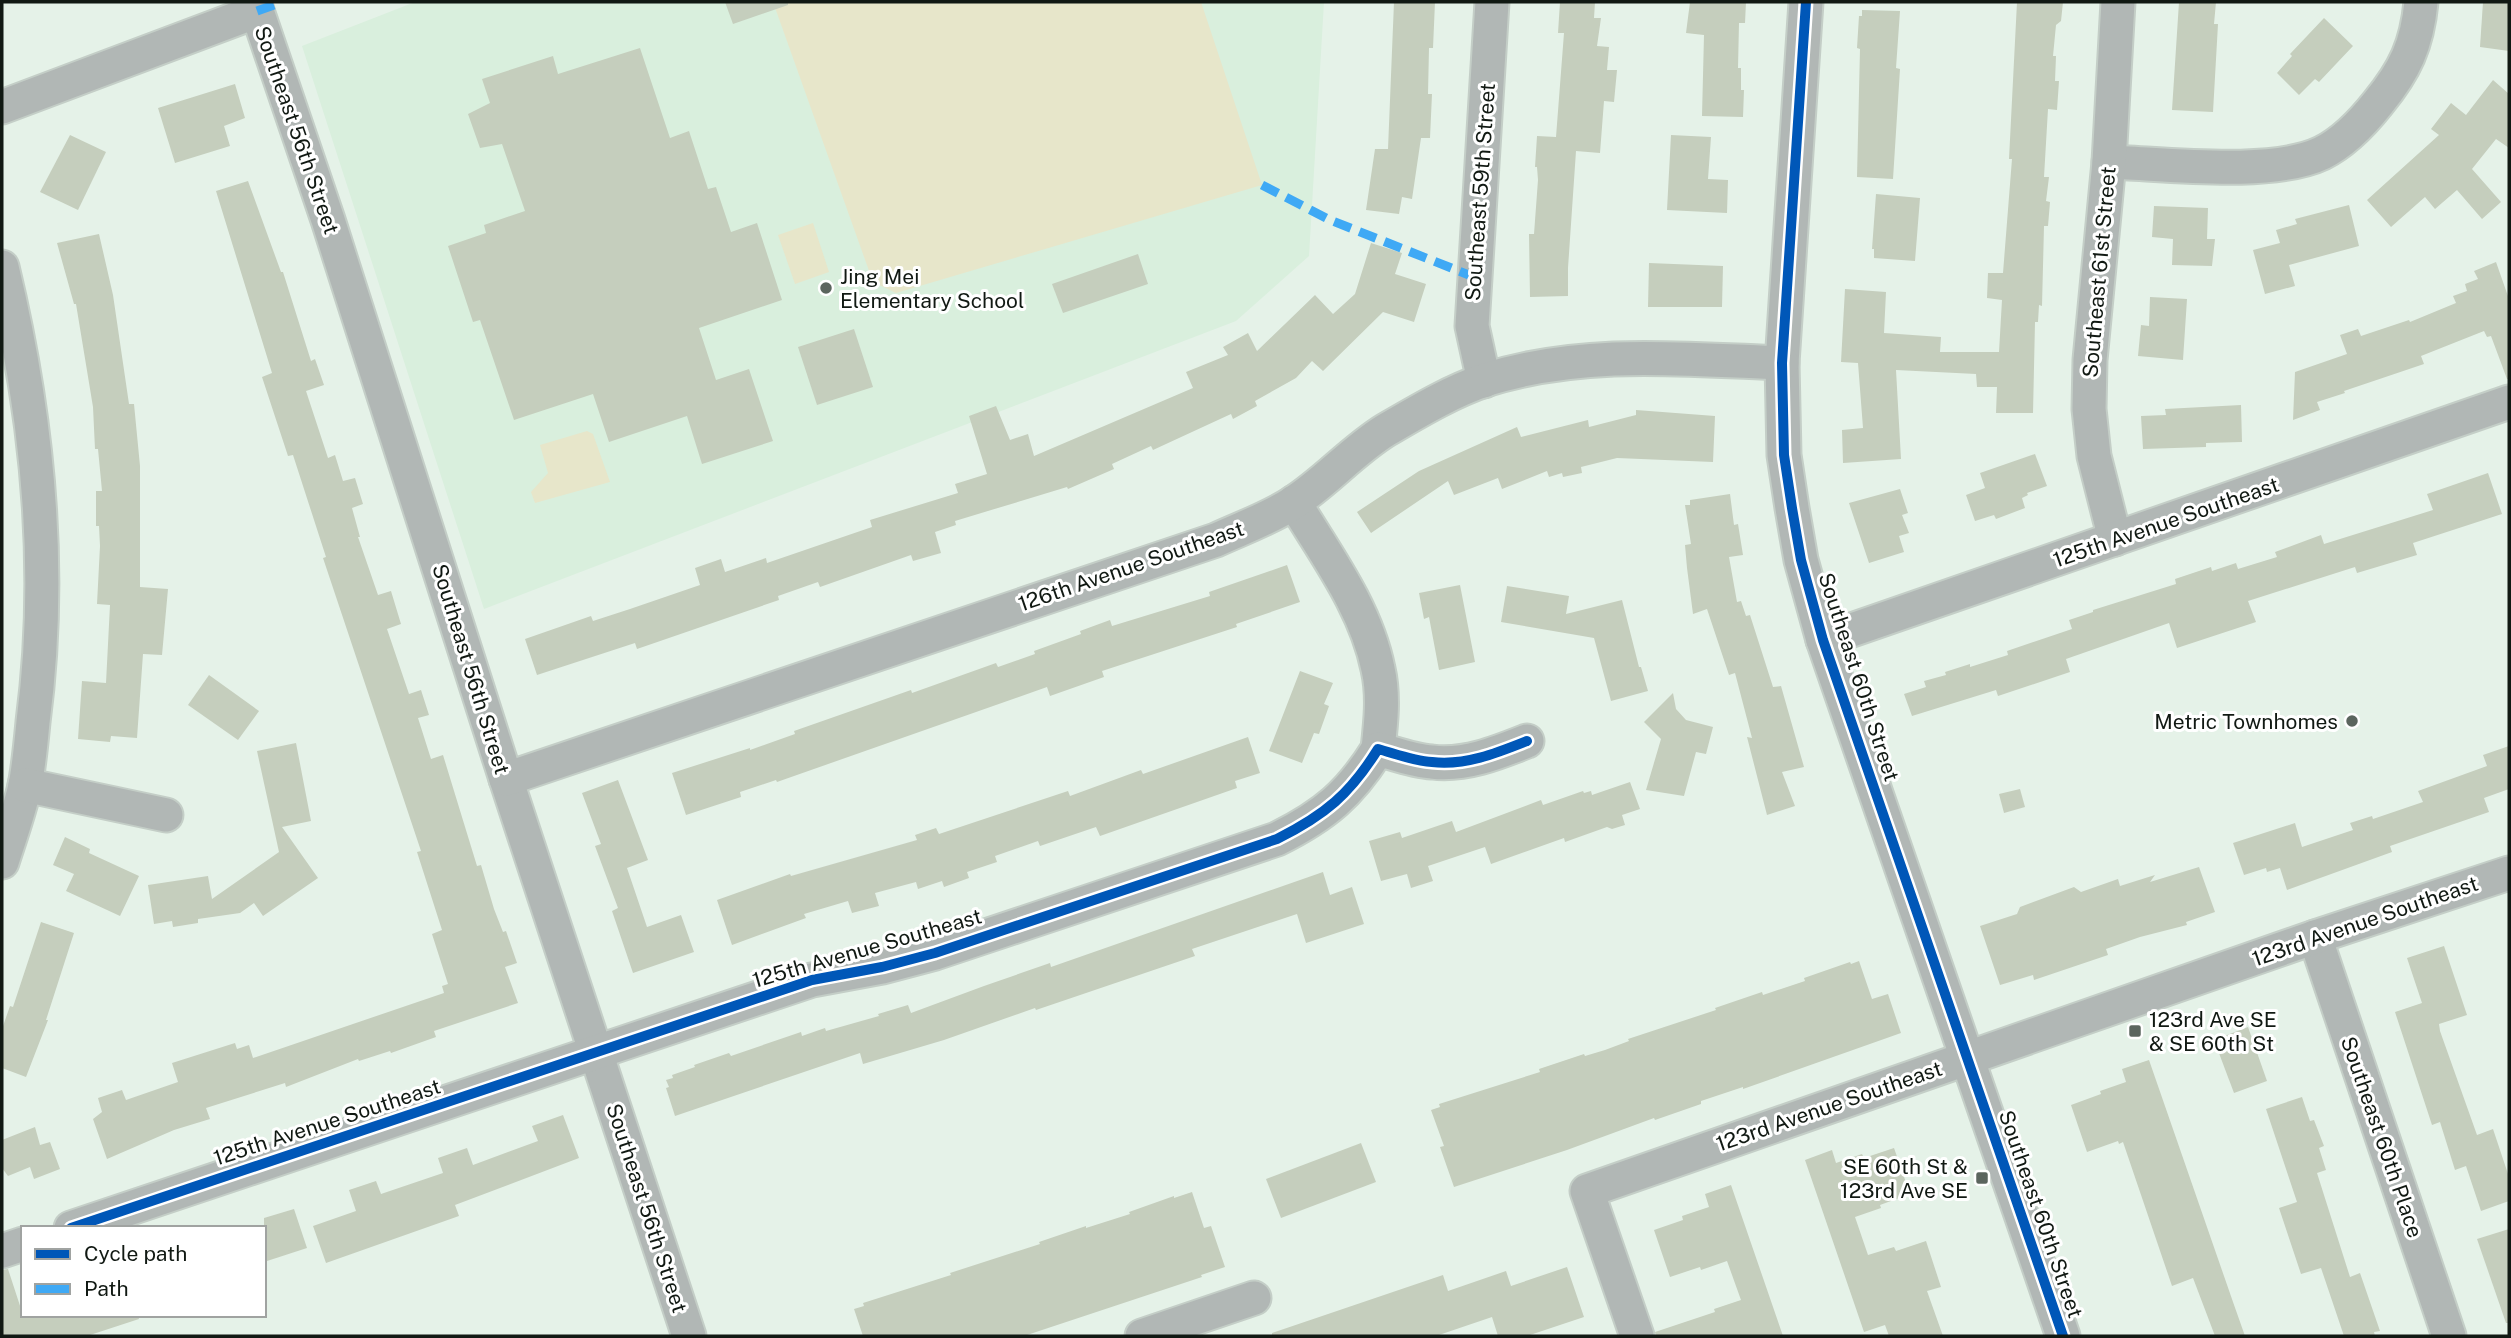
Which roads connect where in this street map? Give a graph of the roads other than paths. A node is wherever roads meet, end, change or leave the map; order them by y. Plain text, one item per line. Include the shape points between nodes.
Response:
1 (1492, 2) edge
2 (1806, 2) edge
3 (2118, 2) edge
4 (2421, 2) edge
5 (256, 6) edge
6 (2, 107) edge
7 (2109, 162) junction
8 (2, 267) edge
9 (1782, 363) junction
10 (1484, 381) junction
11 (2509, 402) edge
12 (1294, 502) junction
13 (2116, 539) junction
14 (1823, 640) junction
15 (1527, 741) dead end
16 (1378, 749) junction
17 (506, 779) junction
18 (25, 785) junction
19 (166, 815) dead end
20 (2, 862) edge
21 (2509, 873) edge
22 (2315, 937) junction
23 (595, 1053) junction
24 (1968, 1058) junction
25 (77, 1226) edge
26 (21, 1245) edge
27 (2, 1251) edge
28 (1254, 1298) dead end
29 (689, 1336) edge
30 (1142, 1336) edge
31 (1637, 1336) edge
32 (2063, 1336) edge
33 (2449, 1336) edge

1 - 10 street, Southeast 59th Street via 1472,326
2 - 9 street, Southeast 60th Street
3 - 7 street, Southeast 61st Street
4 - 7 street via 2411,54 2391,88 2366,118 2324,152 2298,162 2239,166
5 - 6 street
5 - 17 street, Southeast 56th Street
7 - 13 street, Southeast 61st Street via 2089,409 2094,456
8 - 18 street via 31,410 41,512 43,606
9 - 10 street, 126th Avenue Southeast via 1599,358
9 - 14 street, Southeast 60th Street via 1784,455 1791,508
10 - 12 street, 126th Avenue Southeast via 1383,432
11 - 13 street, 125th Avenue Southeast
12 - 16 street via 1369,635 1381,695
12 - 17 street, 126th Avenue Southeast via 1216,540
13 - 14 street, 125th Avenue Southeast
14 - 24 street, Southeast 60th Street
15 - 16 street via 1462,762 1432,763
16 - 23 street, 125th Avenue Southeast via 1329,809 1277,839 935,953 812,980
17 - 23 street, Southeast 56th Street
18 - 19 street
18 - 20 street
21 - 22 street, 123rd Avenue Southeast
22 - 24 street, 123rd Avenue Southeast
22 - 33 street, Southeast 60th Place
23 - 25 street, 125th Avenue Southeast
23 - 29 street, Southeast 56th Street
24 - 31 street, 123rd Avenue Southeast via 1587,1191
24 - 32 street, Southeast 60th Street
26 - 27 street
28 - 30 street

